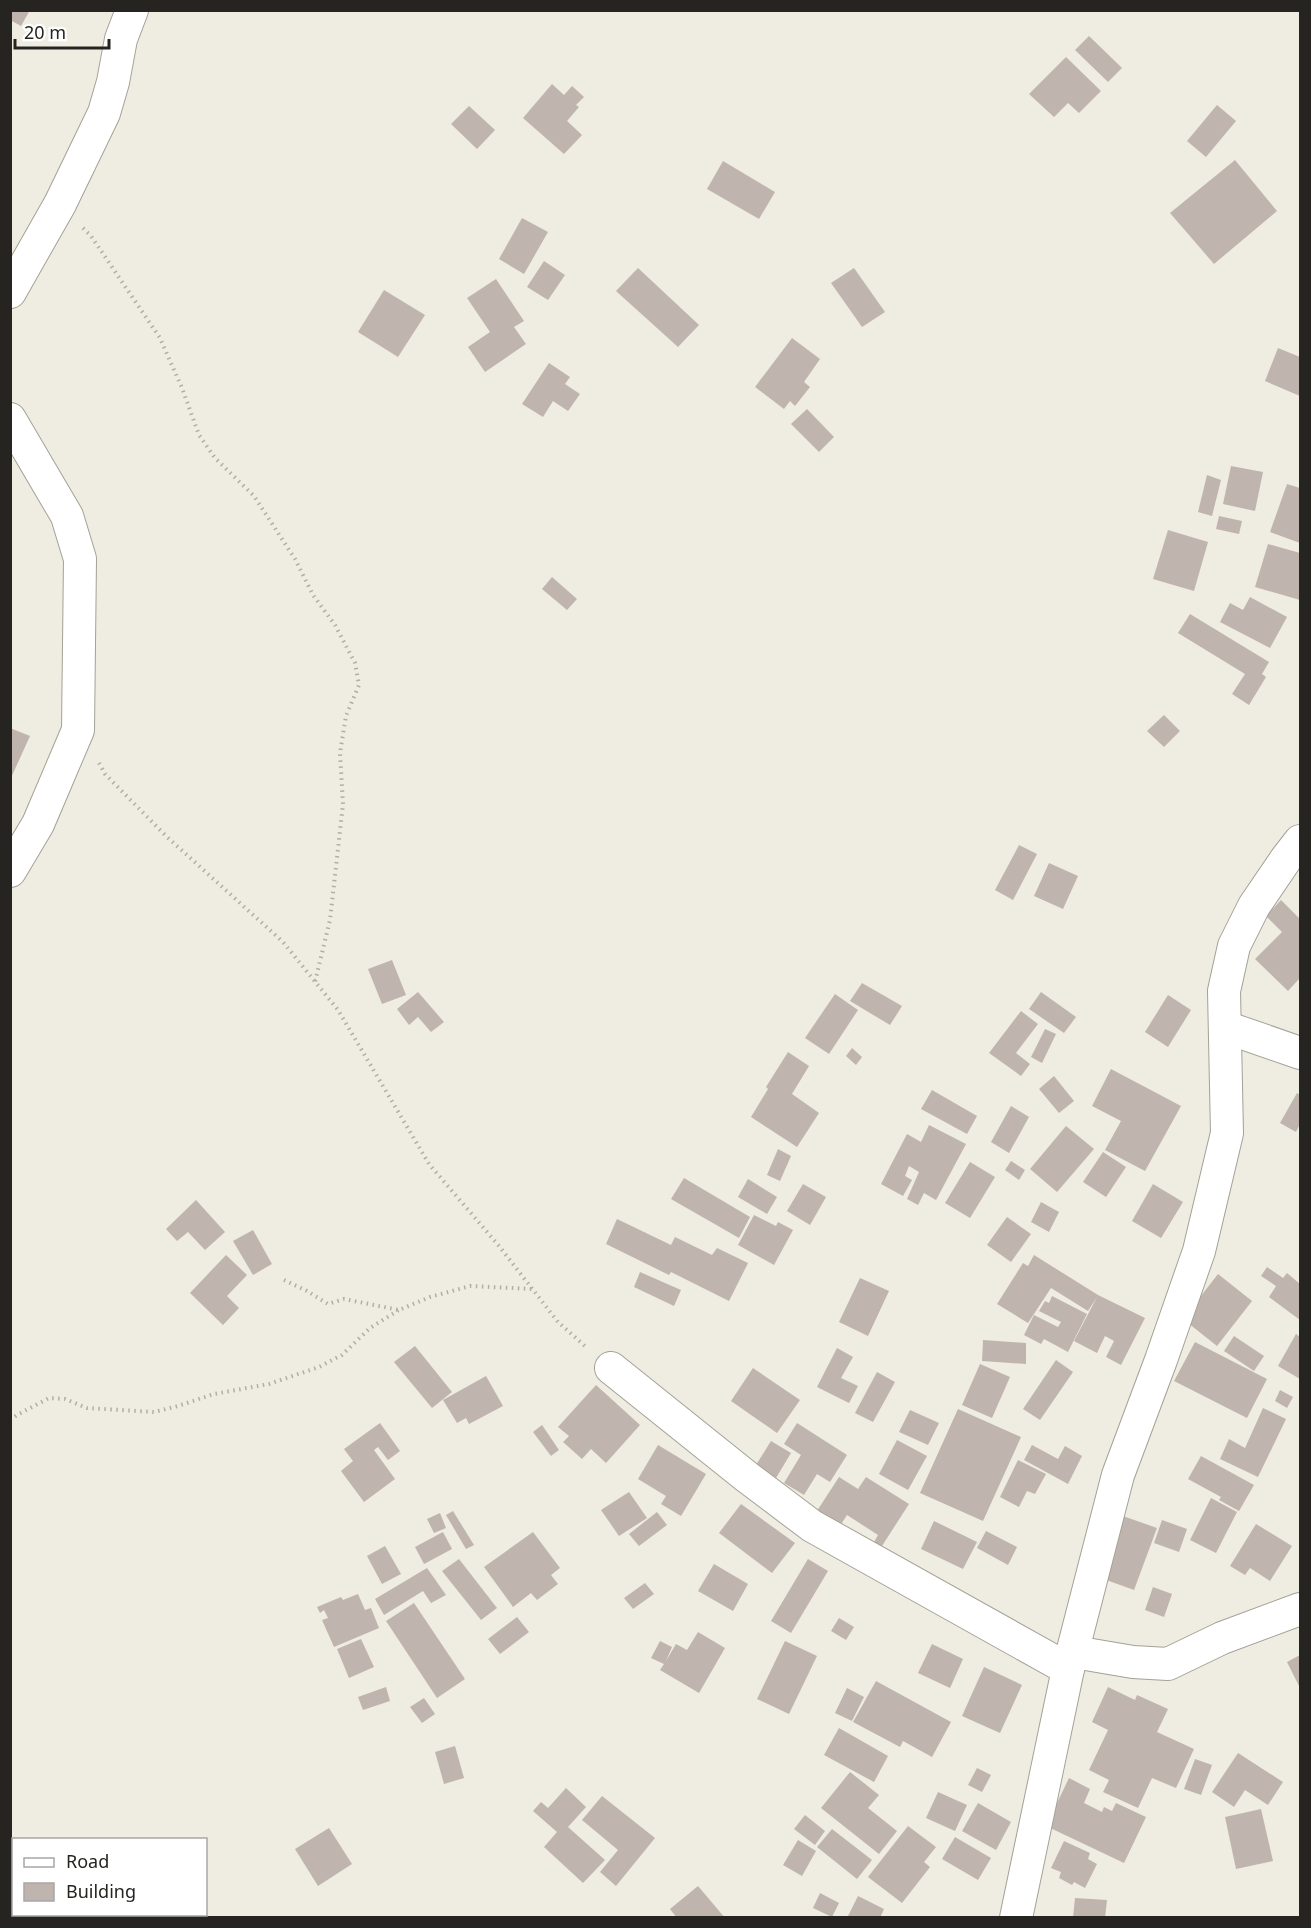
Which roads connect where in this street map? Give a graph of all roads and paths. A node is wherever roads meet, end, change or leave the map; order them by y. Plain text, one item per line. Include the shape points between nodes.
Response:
1 (132, 10) edge
2 (60, 204) junction
3 (10, 292) edge
4 (10, 419) edge
5 (78, 730) junction
6 (1300, 841) edge
7 (10, 872) edge
8 (315, 982) junction
9 (1225, 1027) junction
10 (1300, 1053) edge
11 (284, 1280) dead end
12 (533, 1289) junction
13 (399, 1310) junction
14 (611, 1368) joint
15 (10, 1420) edge
16 (1300, 1609) edge
17 (1071, 1661) junction
18 (1016, 1917) edge

1 - 2 street via 121,39 104,113
2 - 3 street
2 - 8 path via 92,236 160,338 199,435 215,458 254,496 355,663 360,685 346,716 340,753 343,804 330,920
4 - 5 street via 67,516 80,559
5 - 7 street via 38,824
5 - 8 path via 105,774 166,836 283,942
6 - 9 street via 1254,906 1234,946 1224,991
8 - 12 path via 338,1010 429,1164
9 - 10 street
9 - 17 street via 1225,1144 1199,1251 1118,1475
11 - 13 path via 328,1304 344,1299
12 - 13 path via 470,1286 430,1296
12 - 14 path via 558,1322
13 - 15 path via 370,1328 342,1356 268,1384 214,1394 154,1412 87,1408 65,1399 49,1398
14 - 17 street via 812,1526
16 - 17 street via 1222,1638 1168,1664
17 - 18 street

